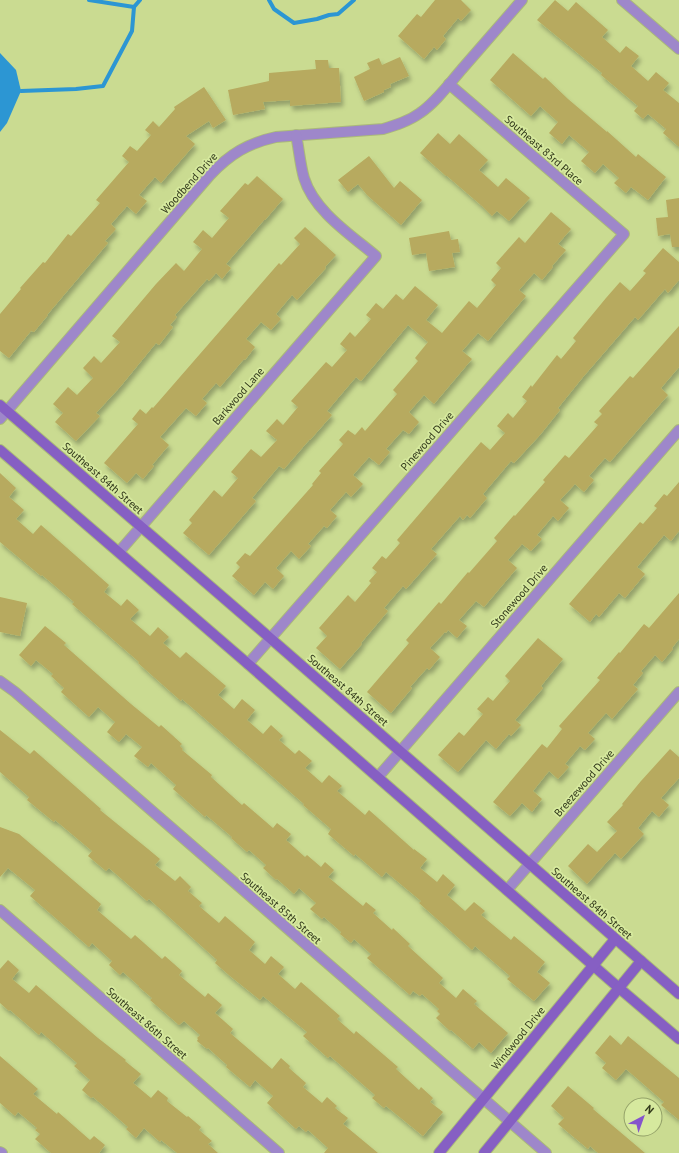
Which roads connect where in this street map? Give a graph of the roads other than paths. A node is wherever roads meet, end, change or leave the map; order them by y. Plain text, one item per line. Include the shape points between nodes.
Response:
1 (522, 0) edge
2 (622, 0) edge
3 (679, 49) edge
4 (449, 84) junction
5 (296, 135) junction
6 (624, 234) joint
7 (2, 411) edge
8 (679, 430) edge
9 (0, 450) edge
10 (141, 526) junction
11 (119, 552) junction
12 (270, 638) junction
13 (248, 664) junction
14 (0, 681) edge
15 (679, 692) edge
16 (400, 752) junction
17 (378, 777) junction
18 (530, 864) junction
19 (507, 890) junction
20 (0, 910) edge
21 (615, 939) junction
22 (641, 961) junction
23 (593, 965) junction
24 (619, 988) junction
25 (679, 994) edge
26 (679, 1039) edge
27 (483, 1099) junction
28 (510, 1122) junction
29 (279, 1153) edge
30 (439, 1153) edge
31 (484, 1153) edge
32 (546, 1153) edge

1 - 4 street, Woodbend Drive
2 - 3 street
4 - 5 street, Woodbend Drive via 420,113 396,126
4 - 6 street, Southeast 83rd Place
5 - 7 street, Woodbend Drive via 257,142 220,165
5 - 10 street, Barkwood Lane via 304,178 310,192 330,217 376,256
6 - 12 street, Pinewood Drive
7 - 10 street, Southeast 84th Street
8 - 16 street, Stonewood Drive
9 - 11 street
10 - 11 street, Barkwood Lane
10 - 12 street, Southeast 84th Street
11 - 13 street
12 - 13 street, Pinewood Drive
12 - 16 street, Southeast 84th Street
13 - 17 street
14 - 27 street, Southeast 85th Street
15 - 18 street, Breezewood Drive
16 - 17 street, Stonewood Drive
16 - 18 street, Southeast 84th Street
17 - 19 street
18 - 19 street, Breezewood Drive
18 - 21 street, Southeast 84th Street
19 - 23 street
20 - 29 street, Southeast 86th Street
21 - 22 street, Southeast 84th Street
21 - 23 street, Windwood Drive
22 - 24 street
22 - 25 street, Southeast 84th Street
23 - 24 street
23 - 27 street, Windwood Drive
24 - 26 street
24 - 28 street
27 - 28 street, Southeast 85th Street
27 - 30 street, Windwood Drive
28 - 31 street
28 - 32 street, Southeast 85th Street

